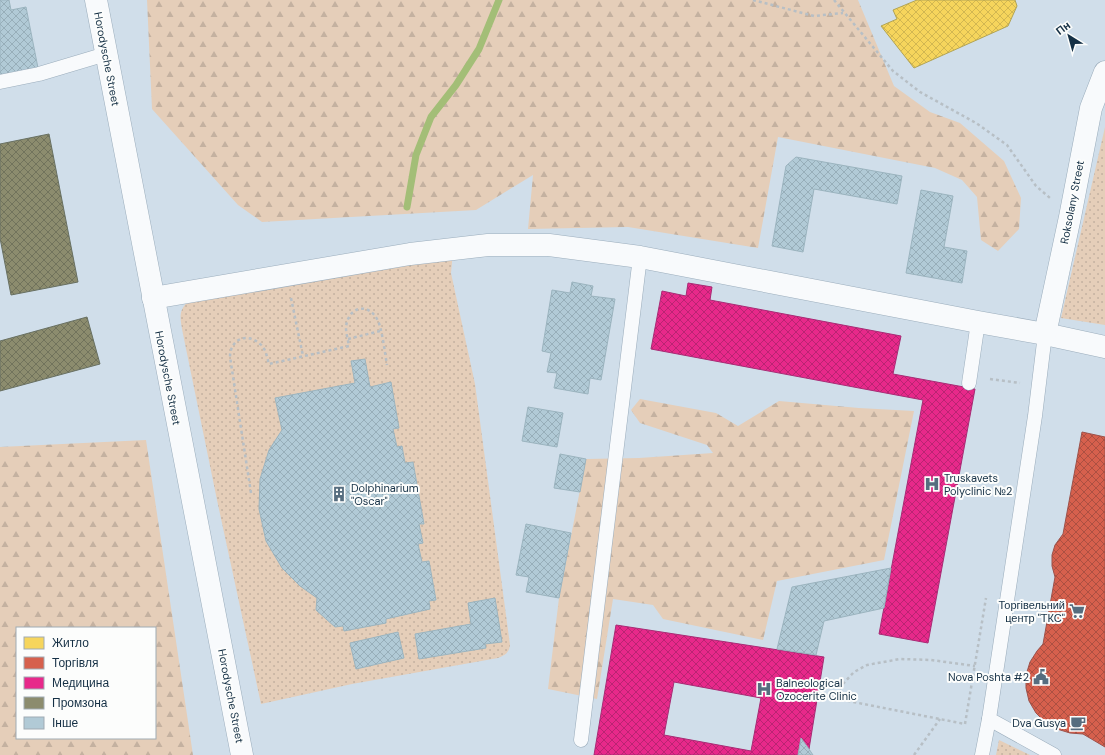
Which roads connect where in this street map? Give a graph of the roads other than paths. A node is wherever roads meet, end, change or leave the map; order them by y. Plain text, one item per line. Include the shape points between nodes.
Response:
1 (96, 0) edge
2 (106, 54) junction
3 (1105, 72) edge
4 (0, 82) edge
5 (640, 257) junction
6 (153, 298) junction
7 (978, 322) junction
8 (1045, 334) junction
9 (1105, 347) edge
10 (969, 379) road end
11 (988, 724) junction
12 (580, 740) dead end
13 (242, 755) edge
14 (982, 755) edge
15 (1054, 755) edge

1 - 2 street, Horodysche Street
2 - 4 lane via 39,74
2 - 6 street, Horodysche Street
3 - 8 street, Roksolany Street via 1091,108
5 - 6 street via 549,245 488,245 410,254
5 - 7 street
5 - 12 lane
6 - 13 street, Horodysche Street
7 - 8 street
7 - 10 lane
8 - 9 street
8 - 11 lane via 1036,416
11 - 14 lane
11 - 15 lane

